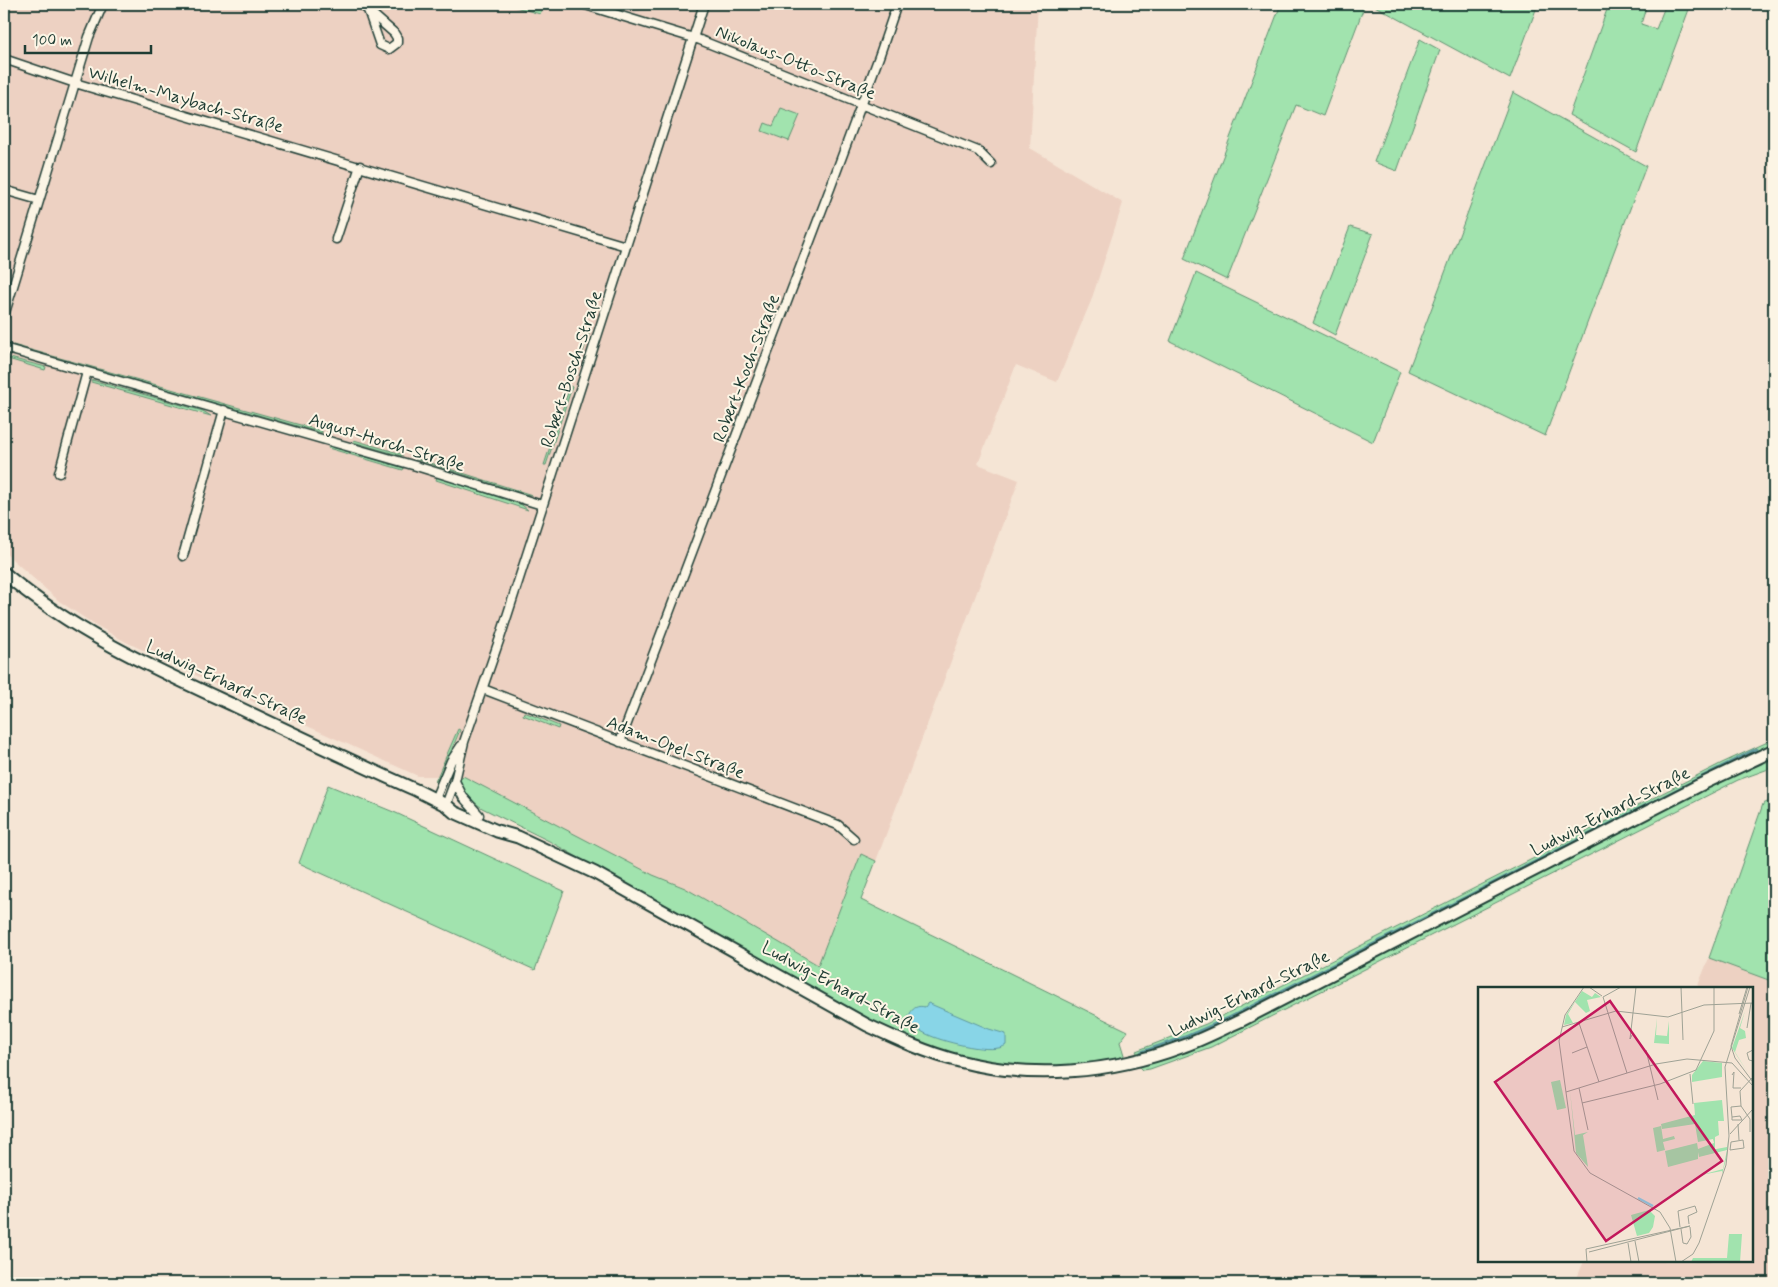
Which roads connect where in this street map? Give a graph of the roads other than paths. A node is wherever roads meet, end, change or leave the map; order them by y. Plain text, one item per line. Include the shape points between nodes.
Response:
1 (103, 4) edge
2 (361, 4) edge
3 (582, 4) edge
4 (704, 4) edge
5 (896, 4) edge
6 (368, 10) junction
7 (693, 38) junction
8 (4, 59) edge
9 (75, 83) junction
10 (861, 105) junction
11 (991, 164) dead end
12 (360, 166) junction
13 (4, 190) edge
14 (39, 200) junction
15 (336, 239) dead end
16 (626, 246) junction
17 (4, 316) edge
18 (4, 348) edge
19 (87, 372) junction
20 (224, 410) junction
21 (59, 473) dead end
22 (542, 505) junction
23 (182, 556) dead end
24 (4, 573) edge
25 (483, 689) junction
26 (464, 742) junction
27 (620, 742) junction
28 (1774, 751) edge
29 (455, 781) junction
30 (440, 802) junction
31 (479, 815) junction
32 (518, 837) junction
33 (854, 838) dead end

1 - 9 street
2 - 6 street
3 - 7 street, Nikolaus-Otto-Straße
4 - 7 street, Robert-Bosch-Straße
5 - 10 street, Robert-Koch-Straße
6 - 6 street via 380,45 389,49 393,47 397,38
7 - 10 street, Nikolaus-Otto-Straße
7 - 16 street, Robert-Bosch-Straße
8 - 9 street, Wilhelm-Maybach-Straße
9 - 12 street, Wilhelm-Maybach-Straße
9 - 14 street
10 - 11 street, Nikolaus-Otto-Straße via 978,151
10 - 27 street, Robert-Koch-Straße
12 - 15 street
12 - 16 street, Wilhelm-Maybach-Straße
13 - 14 street
14 - 17 street
16 - 22 street, Robert-Bosch-Straße
18 - 19 street, August-Horch-Straße
19 - 20 street, August-Horch-Straße
19 - 21 street
20 - 22 street, August-Horch-Straße
20 - 23 street
22 - 25 street, Robert-Bosch-Straße
24 - 30 main road, Ludwig-Erhard-Straße via 73,624 130,656
25 - 26 street, Robert-Bosch-Straße
25 - 27 street, Adam-Opel-Straße
26 - 29 street, Robert-Bosch-Straße
26 - 30 street, Robert-Bosch-Straße via 451,761
27 - 33 street, Adam-Opel-Straße via 838,825
28 - 32 main road, Ludwig-Erhard-Straße via 1698,786 1217,1032 1143,1059 1082,1070 996,1068 961,1062 903,1042 832,1006 602,876
29 - 30 street, Robert-Bosch-Straße
29 - 31 street via 460,793
30 - 31 main road, Ludwig-Erhard-Straße
30 - 32 main road, Ludwig-Erhard-Straße via 471,820
31 - 32 main road, Ludwig-Erhard-Straße

